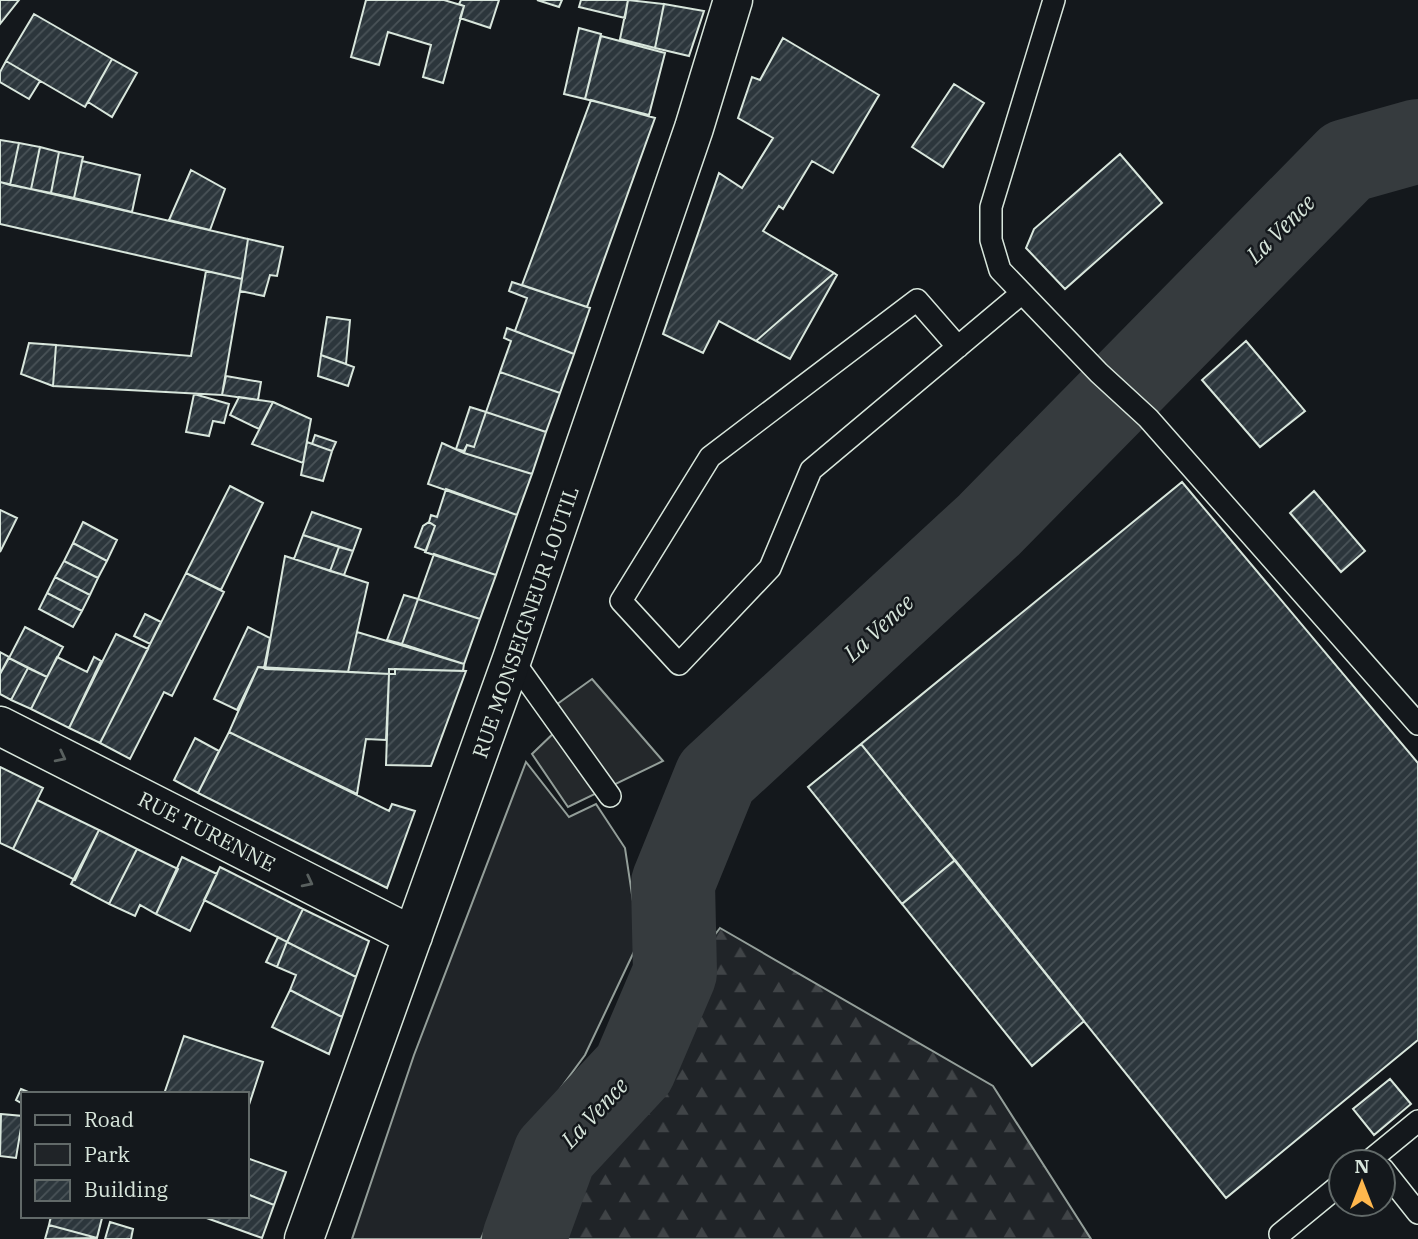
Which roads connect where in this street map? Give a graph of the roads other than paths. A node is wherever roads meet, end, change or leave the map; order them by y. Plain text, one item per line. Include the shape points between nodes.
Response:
1 (733, 0) edge
2 (1054, 0) edge
3 (1022, 293) junction
4 (958, 347) junction
5 (513, 659) junction
6 (1418, 724) edge
7 (0, 726) edge
8 (610, 796) dead end
9 (413, 936) junction
10 (1418, 1121) edge
11 (1391, 1148) edge
12 (1397, 1188) edge
13 (1327, 1195) edge
14 (1418, 1213) edge
15 (1280, 1234) dead end
16 (304, 1239) edge

1 - 5 street, RUE MONSEIGNEUR LOUTIL via 694,128
2 - 3 lane via 991,207 991,240 1000,270
3 - 4 lane
3 - 6 lane via 1148,418
4 - 4 lane via 811,470 770,568 679,664 621,601 710,457 917,300
5 - 8 lane
5 - 9 street, RUE MONSEIGNEUR LOUTIL
7 -> 9 street, RUE TURENNE
9 - 16 street, RUE MONSEIGNEUR LOUTIL
10 - 11 lane
12 - 14 lane
13 - 15 lane

